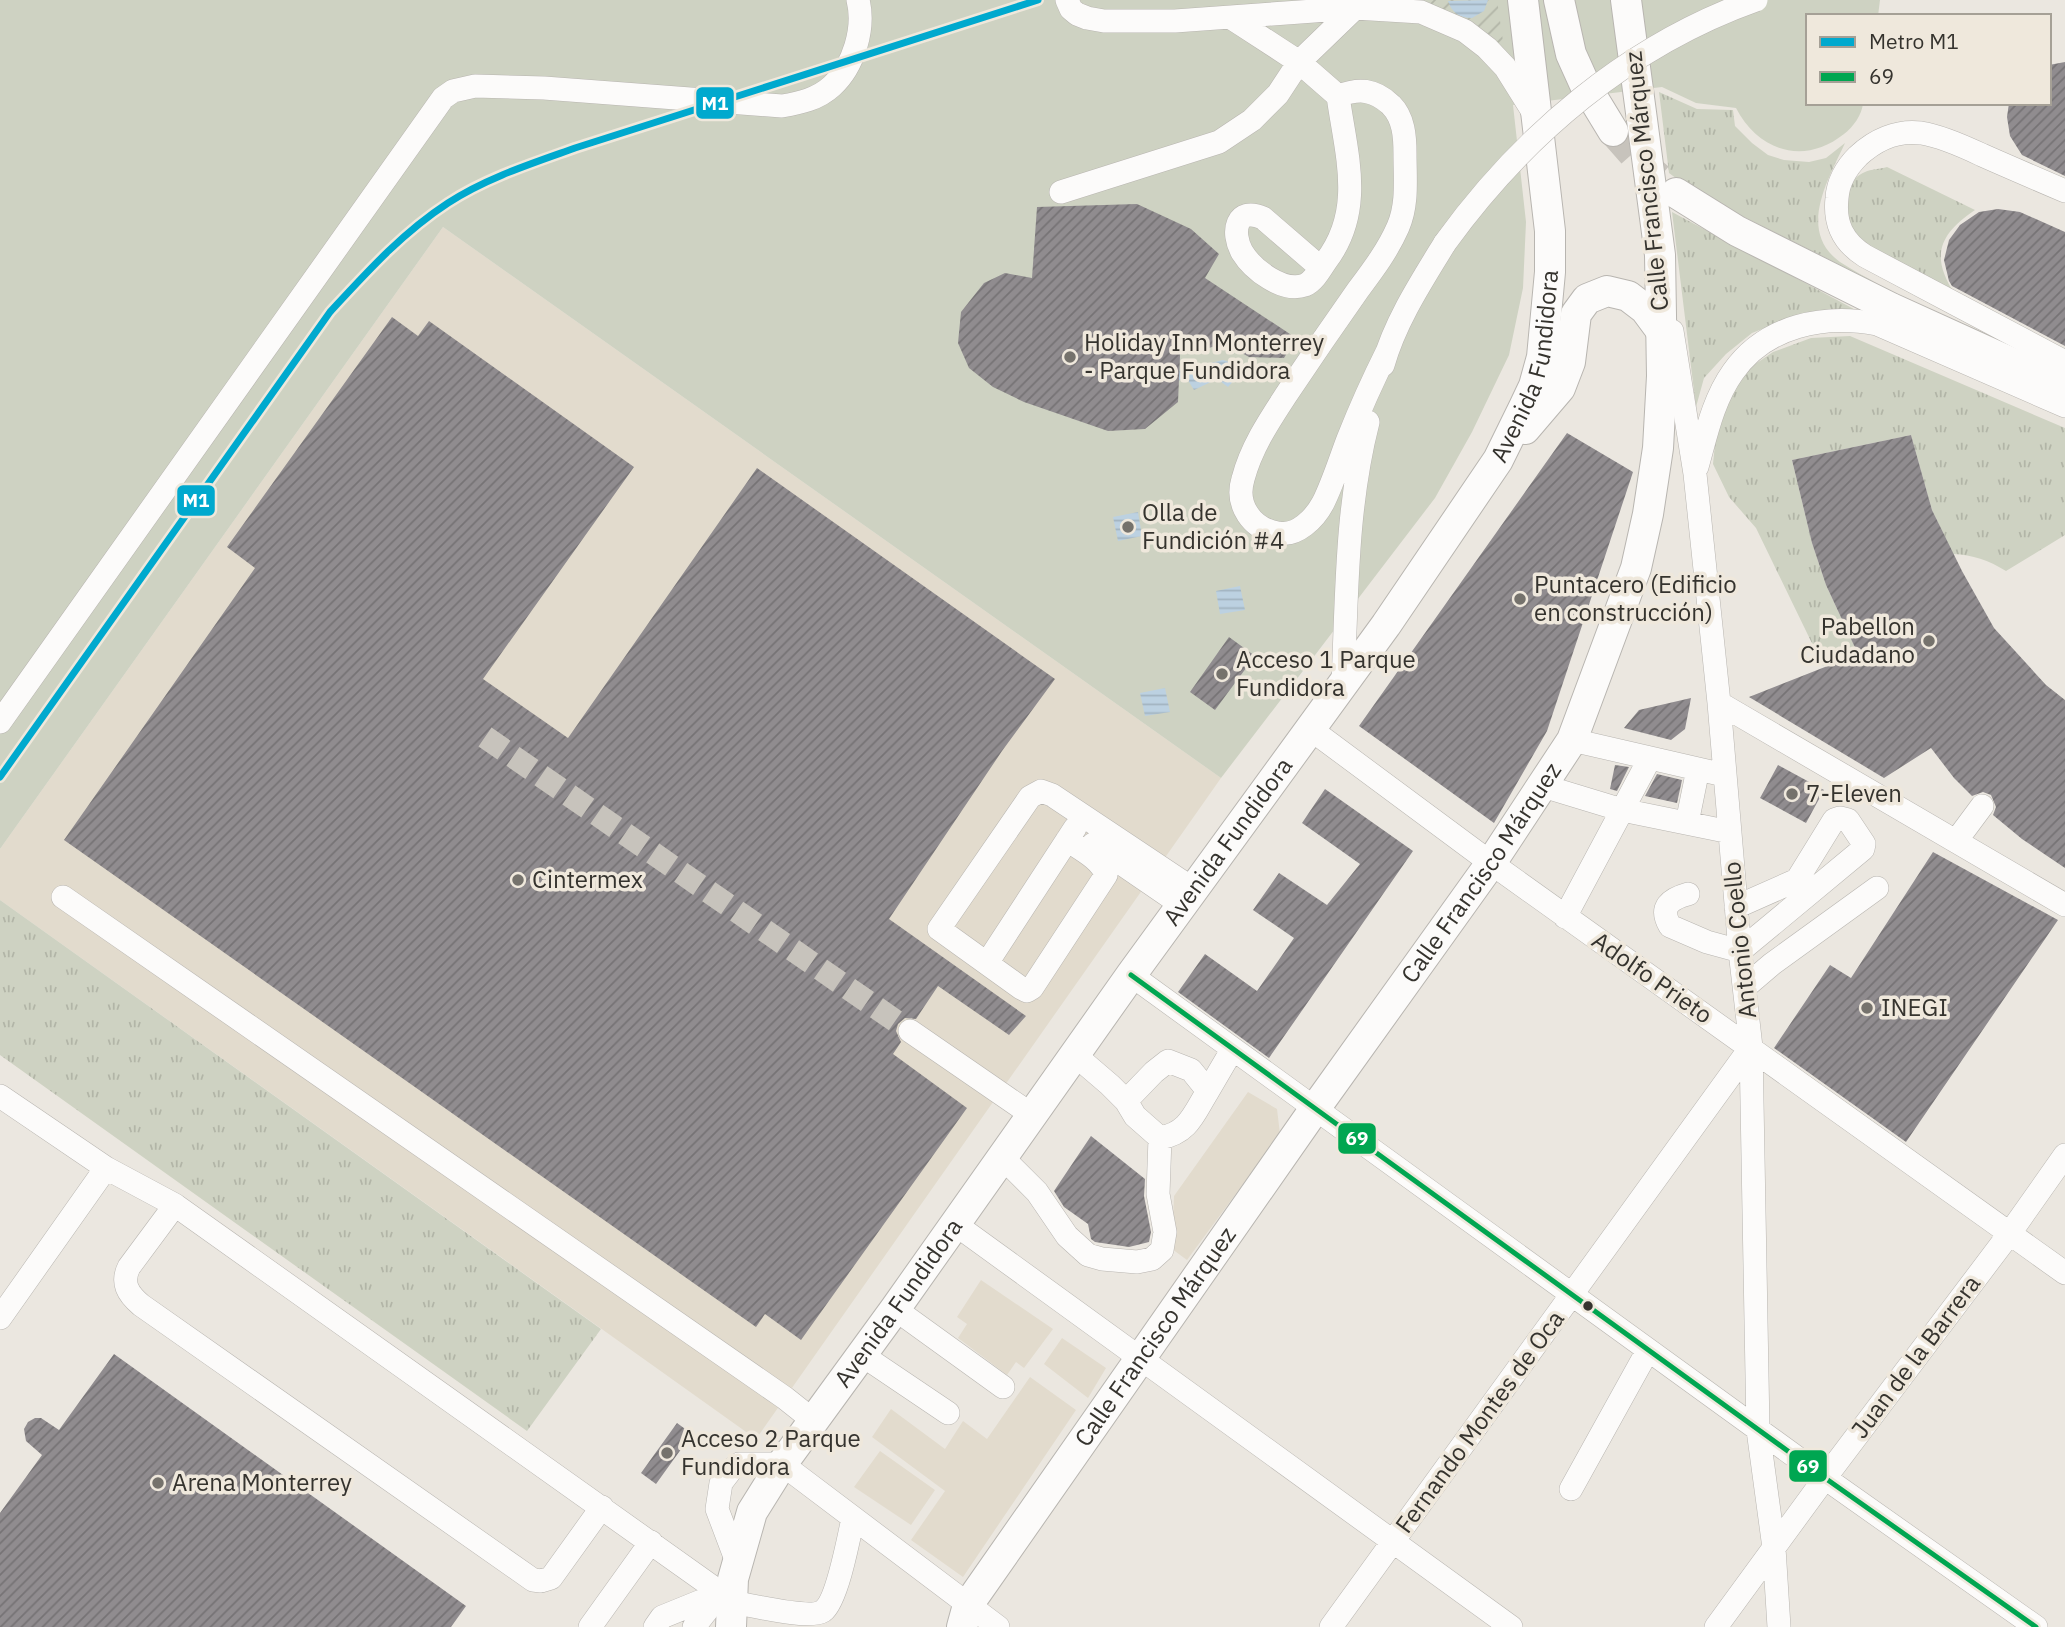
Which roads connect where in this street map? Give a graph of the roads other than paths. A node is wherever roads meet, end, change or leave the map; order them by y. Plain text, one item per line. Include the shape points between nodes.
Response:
1 (858, 0) edge
2 (1067, 0) edge
3 (1523, 0) edge
4 (1559, 0) edge
5 (1626, 0) edge
6 (1756, 0) edge
7 (1355, 8) junction
8 (1230, 16) junction
9 (1299, 62) junction
10 (1338, 96) junction
11 (1535, 115) junction
12 (1613, 131) tunnel mouth
13 (2065, 191) edge
14 (1061, 192) dead end
15 (1676, 193) tunnel mouth
16 (1660, 255) junction
17 (1321, 268) dead end
18 (1662, 332) junction
19 (1387, 352) junction
20 (2065, 362) edge
21 (2065, 387) edge
22 (2065, 406) edge
23 (1498, 460) junction
24 (1695, 474) junction
25 (1343, 682) junction
26 (1719, 703) junction
27 (0, 722) edge
28 (1309, 728) junction
29 (1572, 740) junction
30 (1650, 758) junction
31 (1698, 769) junction
32 (1724, 775) junction
33 (1543, 786) junction
34 (1982, 806) dead end
35 (1622, 810) junction
36 (1687, 823) junction
37 (1074, 829) junction
38 (1730, 832) junction
39 (1955, 841) junction
40 (1491, 863) junction
41 (1877, 888) dead end
42 (1688, 894) dead end
43 (63, 897) dead end
44 (1188, 897) junction
45 (2065, 905) edge
46 (1736, 907) junction
47 (1565, 916) junction
48 (1740, 951) junction
49 (987, 963) junction
50 (1131, 975) junction
51 (1745, 987) junction
52 (910, 1031) tunnel mouth
53 (1751, 1047) junction
54 (1231, 1050) junction
55 (1075, 1055) junction
56 (1208, 1091) junction
57 (0, 1096) edge
58 (1126, 1101) junction
59 (1314, 1110) junction
60 (1032, 1115) junction
61 (1160, 1138) junction
62 (2065, 1155) edge
63 (1002, 1157) junction
64 (102, 1158) junction
65 (175, 1205) junction
66 (955, 1224) junction
67 (2010, 1233) junction
68 (2065, 1273) edge
69 (1571, 1295) junction
70 (895, 1309) junction
71 (0, 1318) edge
72 (1648, 1350) junction
73 (862, 1355) junction
74 (1142, 1358) junction
75 (1003, 1387) dead end
76 (948, 1413) dead end
77 (814, 1421) junction
78 (1758, 1430) junction
79 (782, 1464) junction
80 (1825, 1478) junction
81 (1571, 1489) dead end
82 (602, 1507) junction
83 (853, 1518) junction
84 (1394, 1541) junction
85 (650, 1542) junction
86 (1774, 1548) junction
87 (731, 1593) edge
88 (965, 1616) edge
89 (590, 1627) edge
90 (655, 1627) edge
91 (694, 1627) edge
92 (998, 1627) edge
93 (1331, 1627) edge
94 (1511, 1627) edge
95 (1716, 1627) edge
96 (1779, 1627) edge
97 (2036, 1627) edge

1 - 27 street via 860,26 844,72 832,86 801,103 782,106 475,86 443,98
2 - 8 street via 1077,14 1104,21
3 - 11 main road, Avenida Fundidora
4 - 12 main road via 1571,54
5 - 16 main road, Calle Francisco Márquez
6 - 19 street, bridge via 1671,37 1604,80 1533,140 1473,204 1444,243
7 - 8 street
7 - 9 street
7 - 11 street via 1421,12 1465,31 1505,67
8 - 9 street
9 - 10 street
9 - 14 street via 1278,94 1252,120 1219,142
10 - 17 street via 1351,196 1349,216
10 - 19 street via 1361,90 1396,110 1405,142 1405,204 1385,252 1261,434 1242,480 1244,510 1254,523 1282,534 1310,520 1322,504
11 - 23 main road, Avenida Fundidora via 1550,230 1542,357 1534,386
13 - 20 street via 1921,133 1886,136 1847,167 1837,192 1835,216 1849,242 1865,256
15 - 21 main road via 1737,232
16 - 18 main road, Calle Francisco Márquez
16 - 24 street, Antonio Coello
18 - 23 main road via 1628,296 1607,291 1587,299 1576,314 1570,362 1560,388
18 - 29 main road, Calle Francisco Márquez via 1658,448 1648,514 1636,568
19 - 25 street via 1359,456 1347,551
22 - 24 street via 1877,324 1848,318 1817,322 1780,331 1749,353 1732,373 1713,411
23 - 25 main road, Avenida Fundidora
24 - 26 street, Antonio Coello
25 - 28 main road, Avenida Fundidora
26 - 32 street, Antonio Coello
26 - 39 street
28 - 40 street, Adolfo Prieto
28 - 44 main road, Avenida Fundidora
29 - 30 street
29 - 33 main road, Calle Francisco Márquez
30 - 31 street
30 - 35 street
31 - 32 street
31 - 36 street
32 - 38 street, Antonio Coello
33 - 35 street
33 - 40 main road, Calle Francisco Márquez
34 - 39 street
35 - 36 street
35 - 47 street
36 - 38 street
37 - 44 street
37 - 49 street
37 - 49 street via 1104,867 1102,883 1032,988 1021,988
37 - 49 street via 1052,795 1041,791 1030,797 939,929
38 - 46 street, Antonio Coello
39 - 45 street
40 - 47 street, Adolfo Prieto
40 - 59 main road, Calle Francisco Márquez
41 - 51 street
42 - 48 street via 1667,904 1664,915 1670,926
43 - 77 street
44 - 50 main road, Avenida Fundidora
46 - 48 street, Antonio Coello
46 - 48 street via 1799,890
47 - 53 street, Adolfo Prieto
48 - 51 street, Antonio Coello
50 - 54 street
50 - 55 main road, Avenida Fundidora
51 - 53 street, Antonio Coello
52 - 60 street
53 - 67 street, Adolfo Prieto
53 - 69 street, Fernando Montes de Oca
53 - 78 street, Antonio Coello
54 - 56 street
54 - 59 street
55 - 58 street
55 - 60 main road, Avenida Fundidora
56 - 58 street via 1191,1070 1168,1061
56 - 61 street via 1187,1126 1175,1136
57 - 64 street
58 - 61 street
59 - 69 street
59 - 74 main road, Calle Francisco Márquez
60 - 63 main road, Avenida Fundidora
61 - 63 street via 1163,1250 1152,1259 1137,1262 1088,1255
62 - 67 street, Juan de la Barrera
63 - 66 main road, Avenida Fundidora
64 - 65 street
64 - 71 street
65 - 82 street
65 - 82 street via 125,1275 129,1295 175,1329 533,1580 551,1578
66 - 70 main road, Avenida Fundidora
66 - 74 street
67 - 68 street, Adolfo Prieto
67 - 80 street, Juan de la Barrera
69 - 72 street
69 - 84 street, Fernando Montes de Oca
70 - 73 main road, Avenida Fundidora
70 - 75 street
72 - 78 street
72 - 81 street
73 - 76 street
73 - 77 main road, Avenida Fundidora
74 - 84 street
74 - 88 main road, Calle Francisco Márquez
77 - 79 main road, Avenida Fundidora
78 - 80 street
78 - 86 street, Antonio Coello
79 - 83 street
79 - 87 main road, Avenida Fundidora via 752,1512
79 - 87 street via 739,1464 721,1483 716,1509
80 - 86 street, Juan de la Barrera
80 - 97 street
82 - 85 street
83 - 87 street via 831,1601 823,1611 808,1614
83 - 88 street
84 - 93 street, Fernando Montes de Oca
84 - 94 street
85 - 87 street
85 - 89 street
86 - 95 street, Juan de la Barrera
86 - 96 street, Antonio Coello
87 - 90 street via 663,1617
87 - 91 street
88 - 92 street

